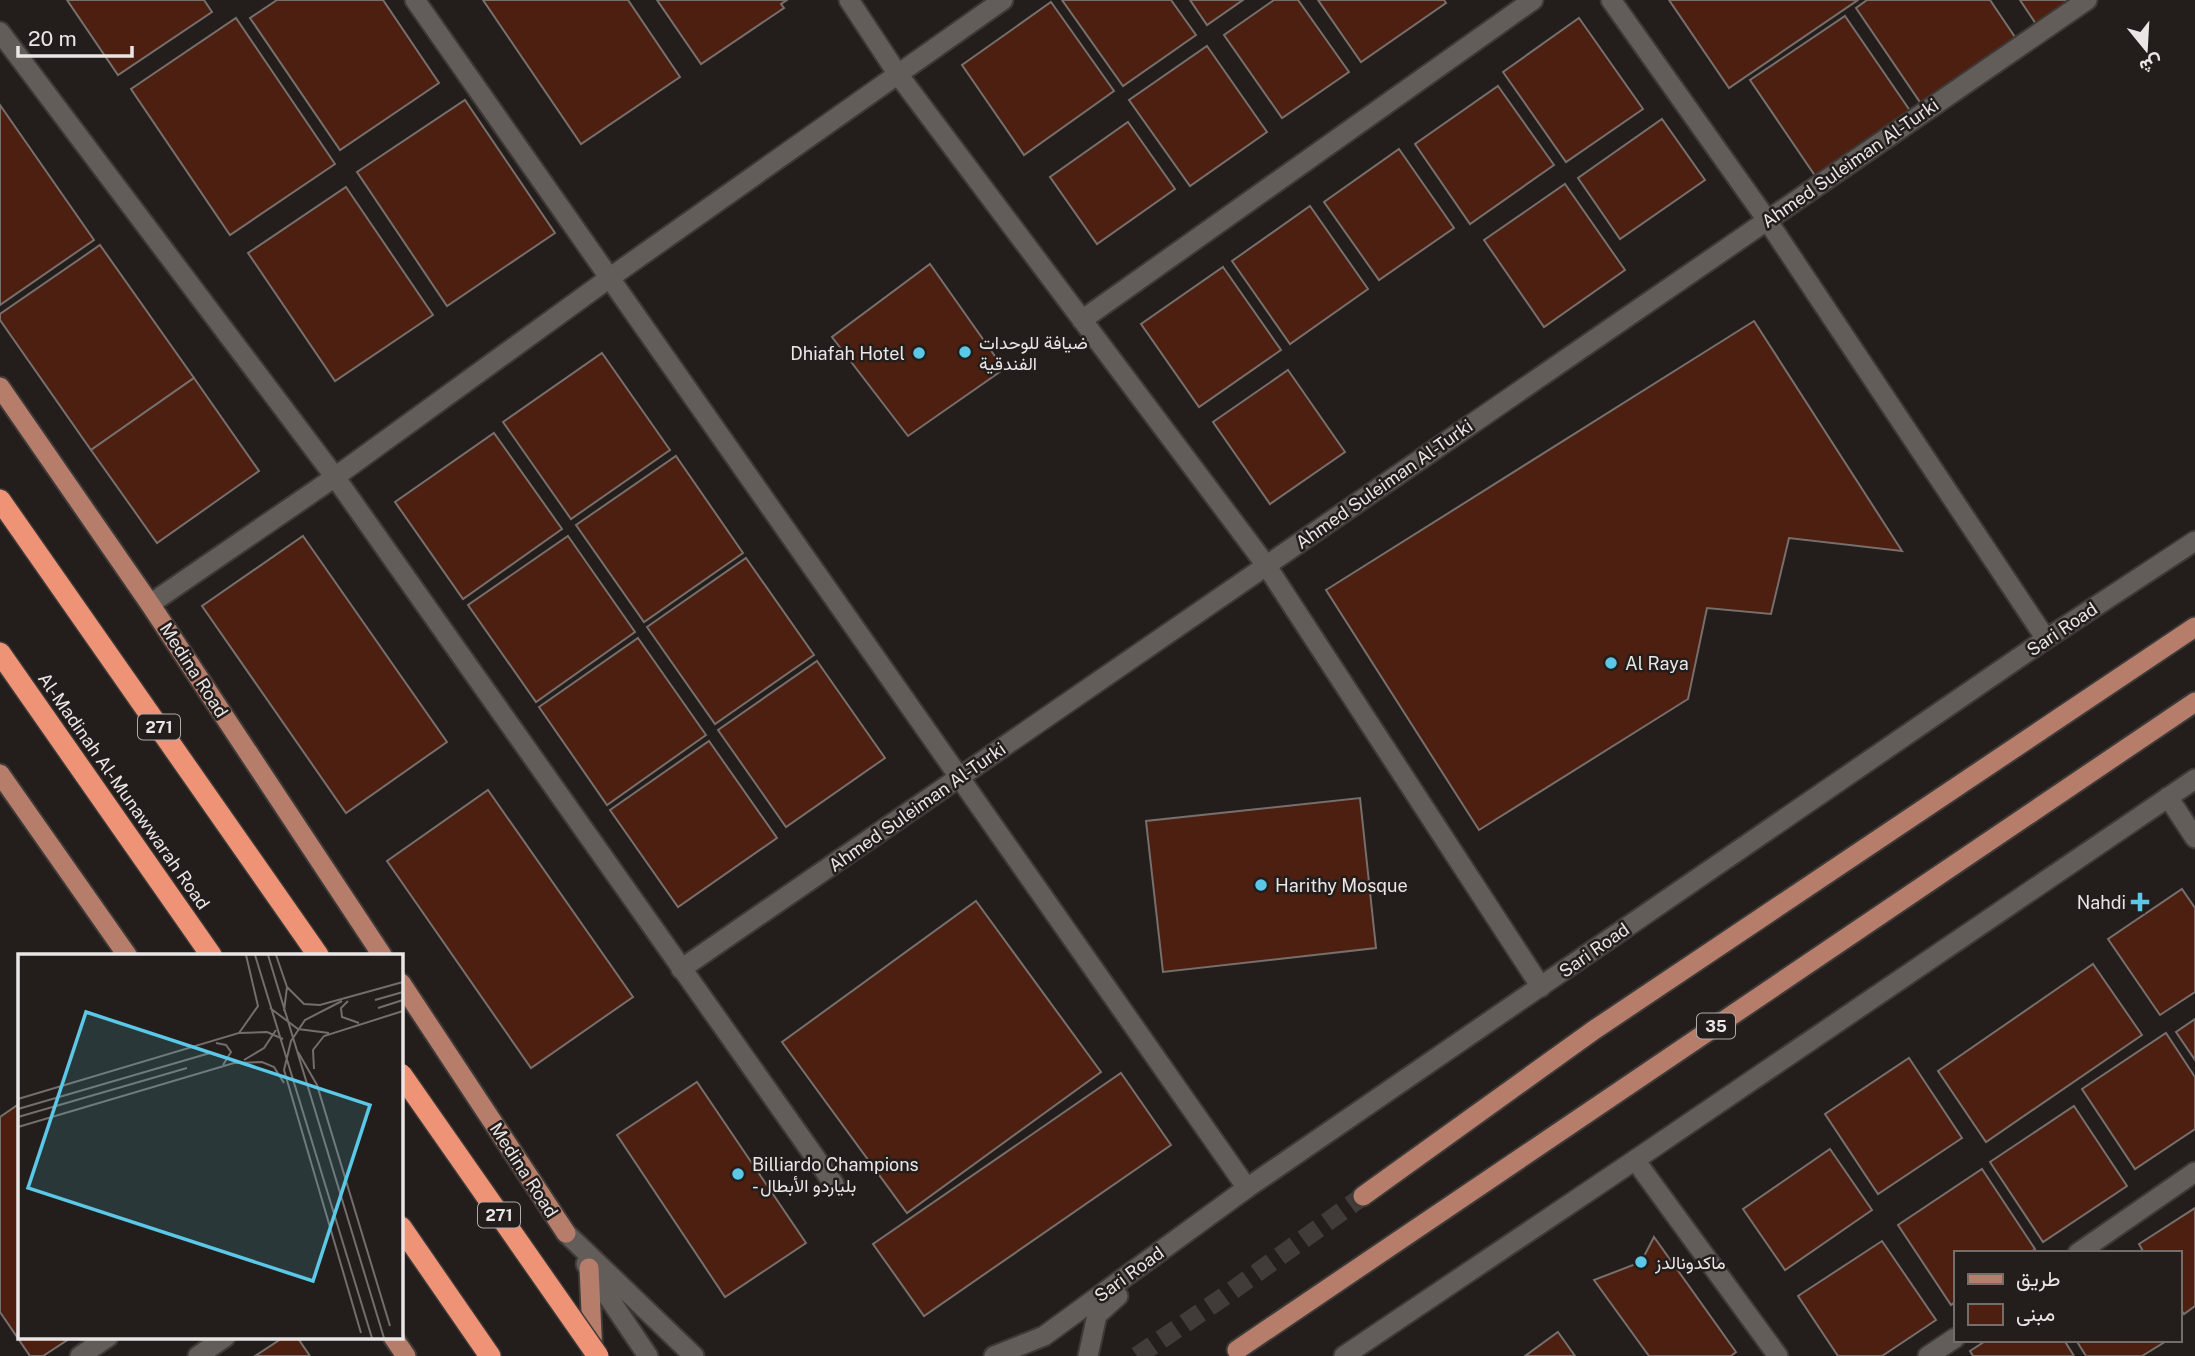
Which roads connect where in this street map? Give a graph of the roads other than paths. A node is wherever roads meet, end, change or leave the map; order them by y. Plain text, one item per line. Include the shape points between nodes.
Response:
1 (415, 0) edge
2 (849, 0) edge
3 (1003, 0) edge
4 (1533, 0) edge
5 (1611, 0) edge
6 (2087, 0) edge
7 (0, 32) edge
8 (897, 73) junction
9 (1767, 220) junction
10 (608, 279) junction
11 (1082, 320) junction
12 (0, 387) edge
13 (335, 477) junction
14 (0, 500) edge
15 (2195, 541) edge
16 (1266, 565) junction
17 (150, 604) junction
18 (2195, 627) edge
19 (2046, 639) junction
20 (0, 653) edge
21 (2195, 702) edge
22 (0, 774) edge
23 (960, 778) junction
24 (2195, 779) edge
25 (2168, 797) junction
26 (2195, 838) edge
27 (126, 954) edge
28 (210, 954) edge
29 (317, 954) edge
30 (381, 954) edge
31 (681, 969) junction
32 (402, 986) edge
33 (1541, 987) junction
34 (402, 1075) edge
35 (1635, 1160) junction
36 (2195, 1172) edge
37 (834, 1184) dead end
38 (1247, 1188) junction
39 (1363, 1196) tunnel mouth
40 (1203, 1222) junction
41 (402, 1228) edge
42 (566, 1233) junction
43 (2081, 1251) edge
44 (589, 1268) junction
45 (1044, 1336) junction
46 (107, 1338) edge
47 (224, 1338) edge
48 (1954, 1339) edge
49 (1237, 1350) dead end
50 (80, 1356) edge
51 (198, 1356) edge
52 (491, 1356) edge
53 (596, 1356) edge
54 (648, 1356) edge
55 (694, 1356) edge
56 (993, 1356) edge
57 (1019, 1356) edge
58 (1088, 1356) edge
59 (1344, 1356) edge
60 (1778, 1356) edge
61 (1928, 1356) edge

1 - 10 street
2 - 8 street
3 - 8 street
4 - 11 street
5 - 9 street
6 - 9 street, Ahmed Suleiman Al-Turki
7 - 13 street
8 - 10 street
8 - 11 street
9 - 16 street, Ahmed Suleiman Al-Turki
9 - 19 street
10 - 13 street
10 - 23 street
11 - 16 street
12 - 17 main road, Medina Road
13 - 17 street
13 - 31 street
14 - 29 highway, 271
15 - 19 street, Sari Road
16 - 23 street, Ahmed Suleiman Al-Turki
16 - 33 street
17 - 30 main road, Medina Road
18 - 39 main road via 1594,1030
19 - 33 street, Sari Road
20 - 28 highway, Al-Madinah Al-Munawwarah Road
21 - 49 main road, 35
22 - 27 main road
23 - 31 street, Ahmed Suleiman Al-Turki
23 - 38 street
24 - 25 street
25 - 26 street
25 - 35 street
31 - 37 street
32 - 42 main road, Medina Road
33 - 38 street, Sari Road
34 - 53 highway, 271, bridge
35 - 59 street
35 - 60 street
36 - 43 street
38 - 40 street, Sari Road
40 - 45 street, Sari Road
40 - 58 street via 1097,1315
41 - 52 highway
42 - 44 street, Medina Road
42 - 55 street
44 - 53 main road
44 - 54 street, Medina Road
45 - 56 street, Sari Road
45 - 57 street
46 - 50 street
47 - 51 street
48 - 61 street

